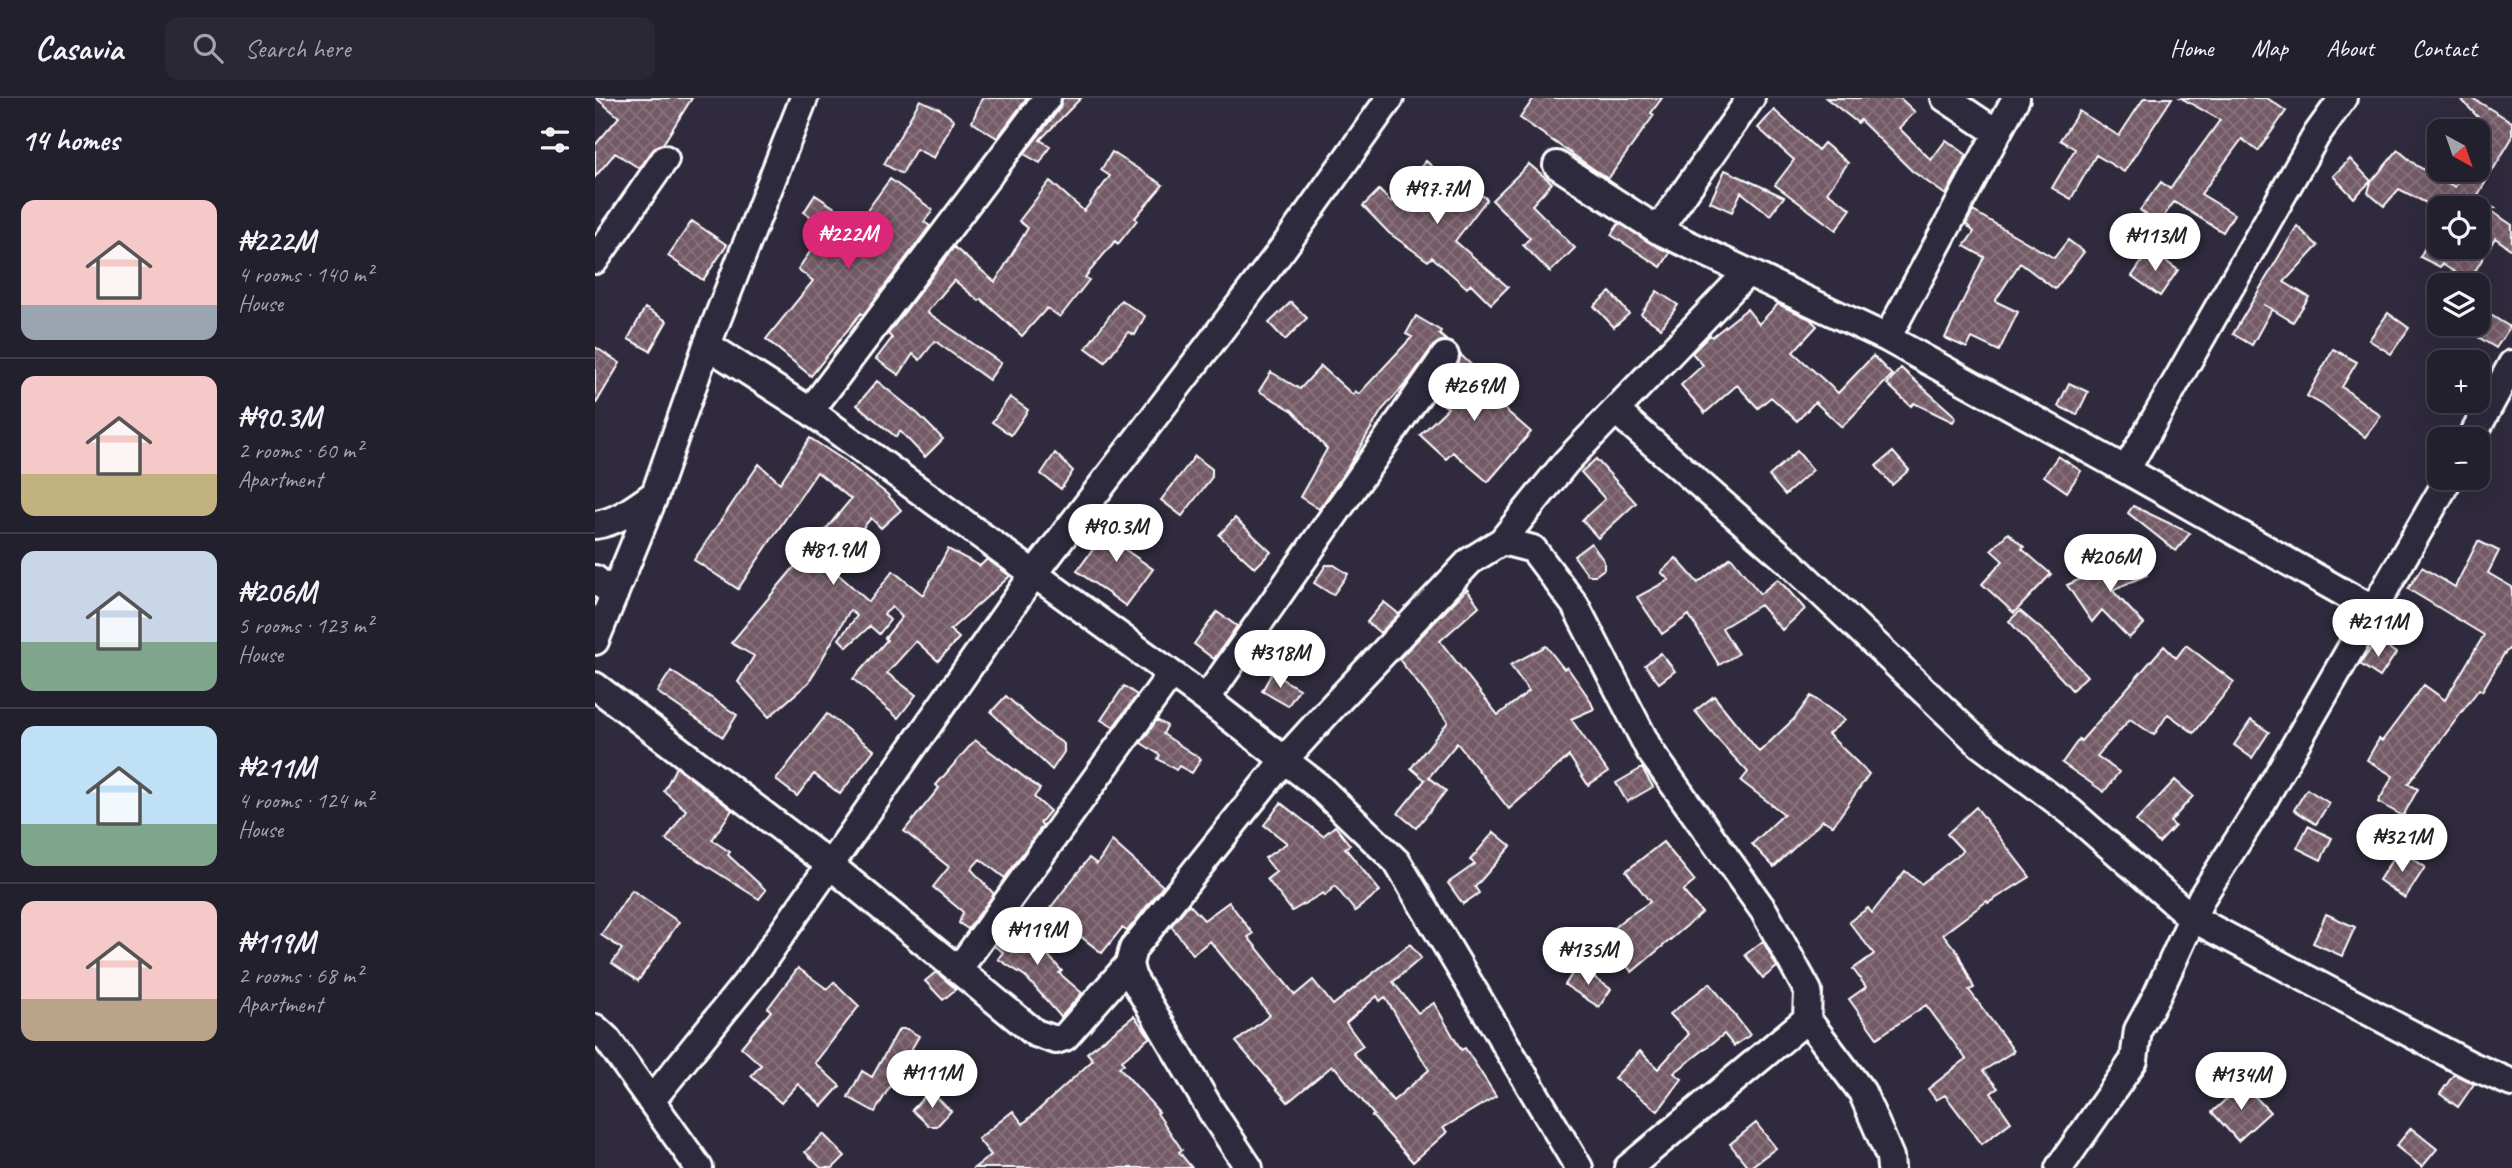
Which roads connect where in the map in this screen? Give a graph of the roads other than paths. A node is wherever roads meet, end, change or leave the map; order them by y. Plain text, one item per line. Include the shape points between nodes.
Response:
1 (804, 98) edge
2 (1047, 98) edge
3 (1390, 98) edge
4 (1751, 98) edge
5 (1945, 98) edge
6 (2016, 98) edge
7 (2343, 98) edge
8 (1996, 132) junction
9 (665, 159) dead end
10 (1556, 165) dead end
11 (1658, 230) junction
12 (600, 241) edge
13 (1747, 274) junction
14 (1887, 338) junction
15 (707, 345) junction
16 (1445, 356) dead end
17 (2512, 364) edge
18 (810, 411) junction
19 (1616, 411) junction
20 (2478, 427) edge
21 (2126, 470) junction
22 (2442, 490) edge
23 (655, 494) junction
24 (595, 525) edge
25 (1503, 541) junction
26 (1034, 574) junction
27 (605, 587) edge
28 (2374, 610) junction
29 (595, 641) edge
30 (1171, 674) junction
31 (595, 686) edge
32 (1206, 699) junction
33 (1285, 760) junction
34 (830, 865) junction
35 (2192, 918) junction
36 (1129, 964) junction
37 (958, 970) junction
38 (1807, 1019) junction
39 (595, 1028) edge
40 (2512, 1083) edge
41 (651, 1101) junction
42 (699, 1168) edge
43 (1249, 1168) edge
44 (1580, 1168) edge
45 (1628, 1168) edge
46 (1891, 1168) edge
47 (2059, 1168) edge

1 - 15 street
2 - 18 street
3 - 26 street via 1284,247
4 - 11 street
5 - 8 street
6 - 8 street
7 - 21 street via 2316,134
8 - 14 street
9 - 12 street
10 - 11 street
11 - 13 street
13 - 14 street
13 - 19 street
14 - 21 street
15 - 18 street
15 - 23 street
16 - 32 street
17 - 20 street
18 - 26 street
19 - 25 street via 1566,462
19 - 35 street via 1789,562 1980,744 2071,812
21 - 28 street
22 - 28 street
23 - 24 street via 627,513
23 - 27 street
25 - 33 street via 1470,561
25 - 38 street via 1533,549 1575,605 1650,751 1764,911 1808,991
26 - 30 street
26 - 34 street
27 - 29 street
28 - 35 street
30 - 32 street
30 - 37 street
31 - 34 street
32 - 33 street
33 - 36 street via 1133,949
33 - 44 street via 1397,862
34 - 37 street
34 - 41 street via 755,972
35 - 40 street
35 - 47 street via 2138,1030 2134,1060
36 - 37 street via 1065,1037 1056,1040 1035,1033
36 - 43 street
38 - 45 street
38 - 46 street via 1862,1092
39 - 41 street
41 - 42 street

